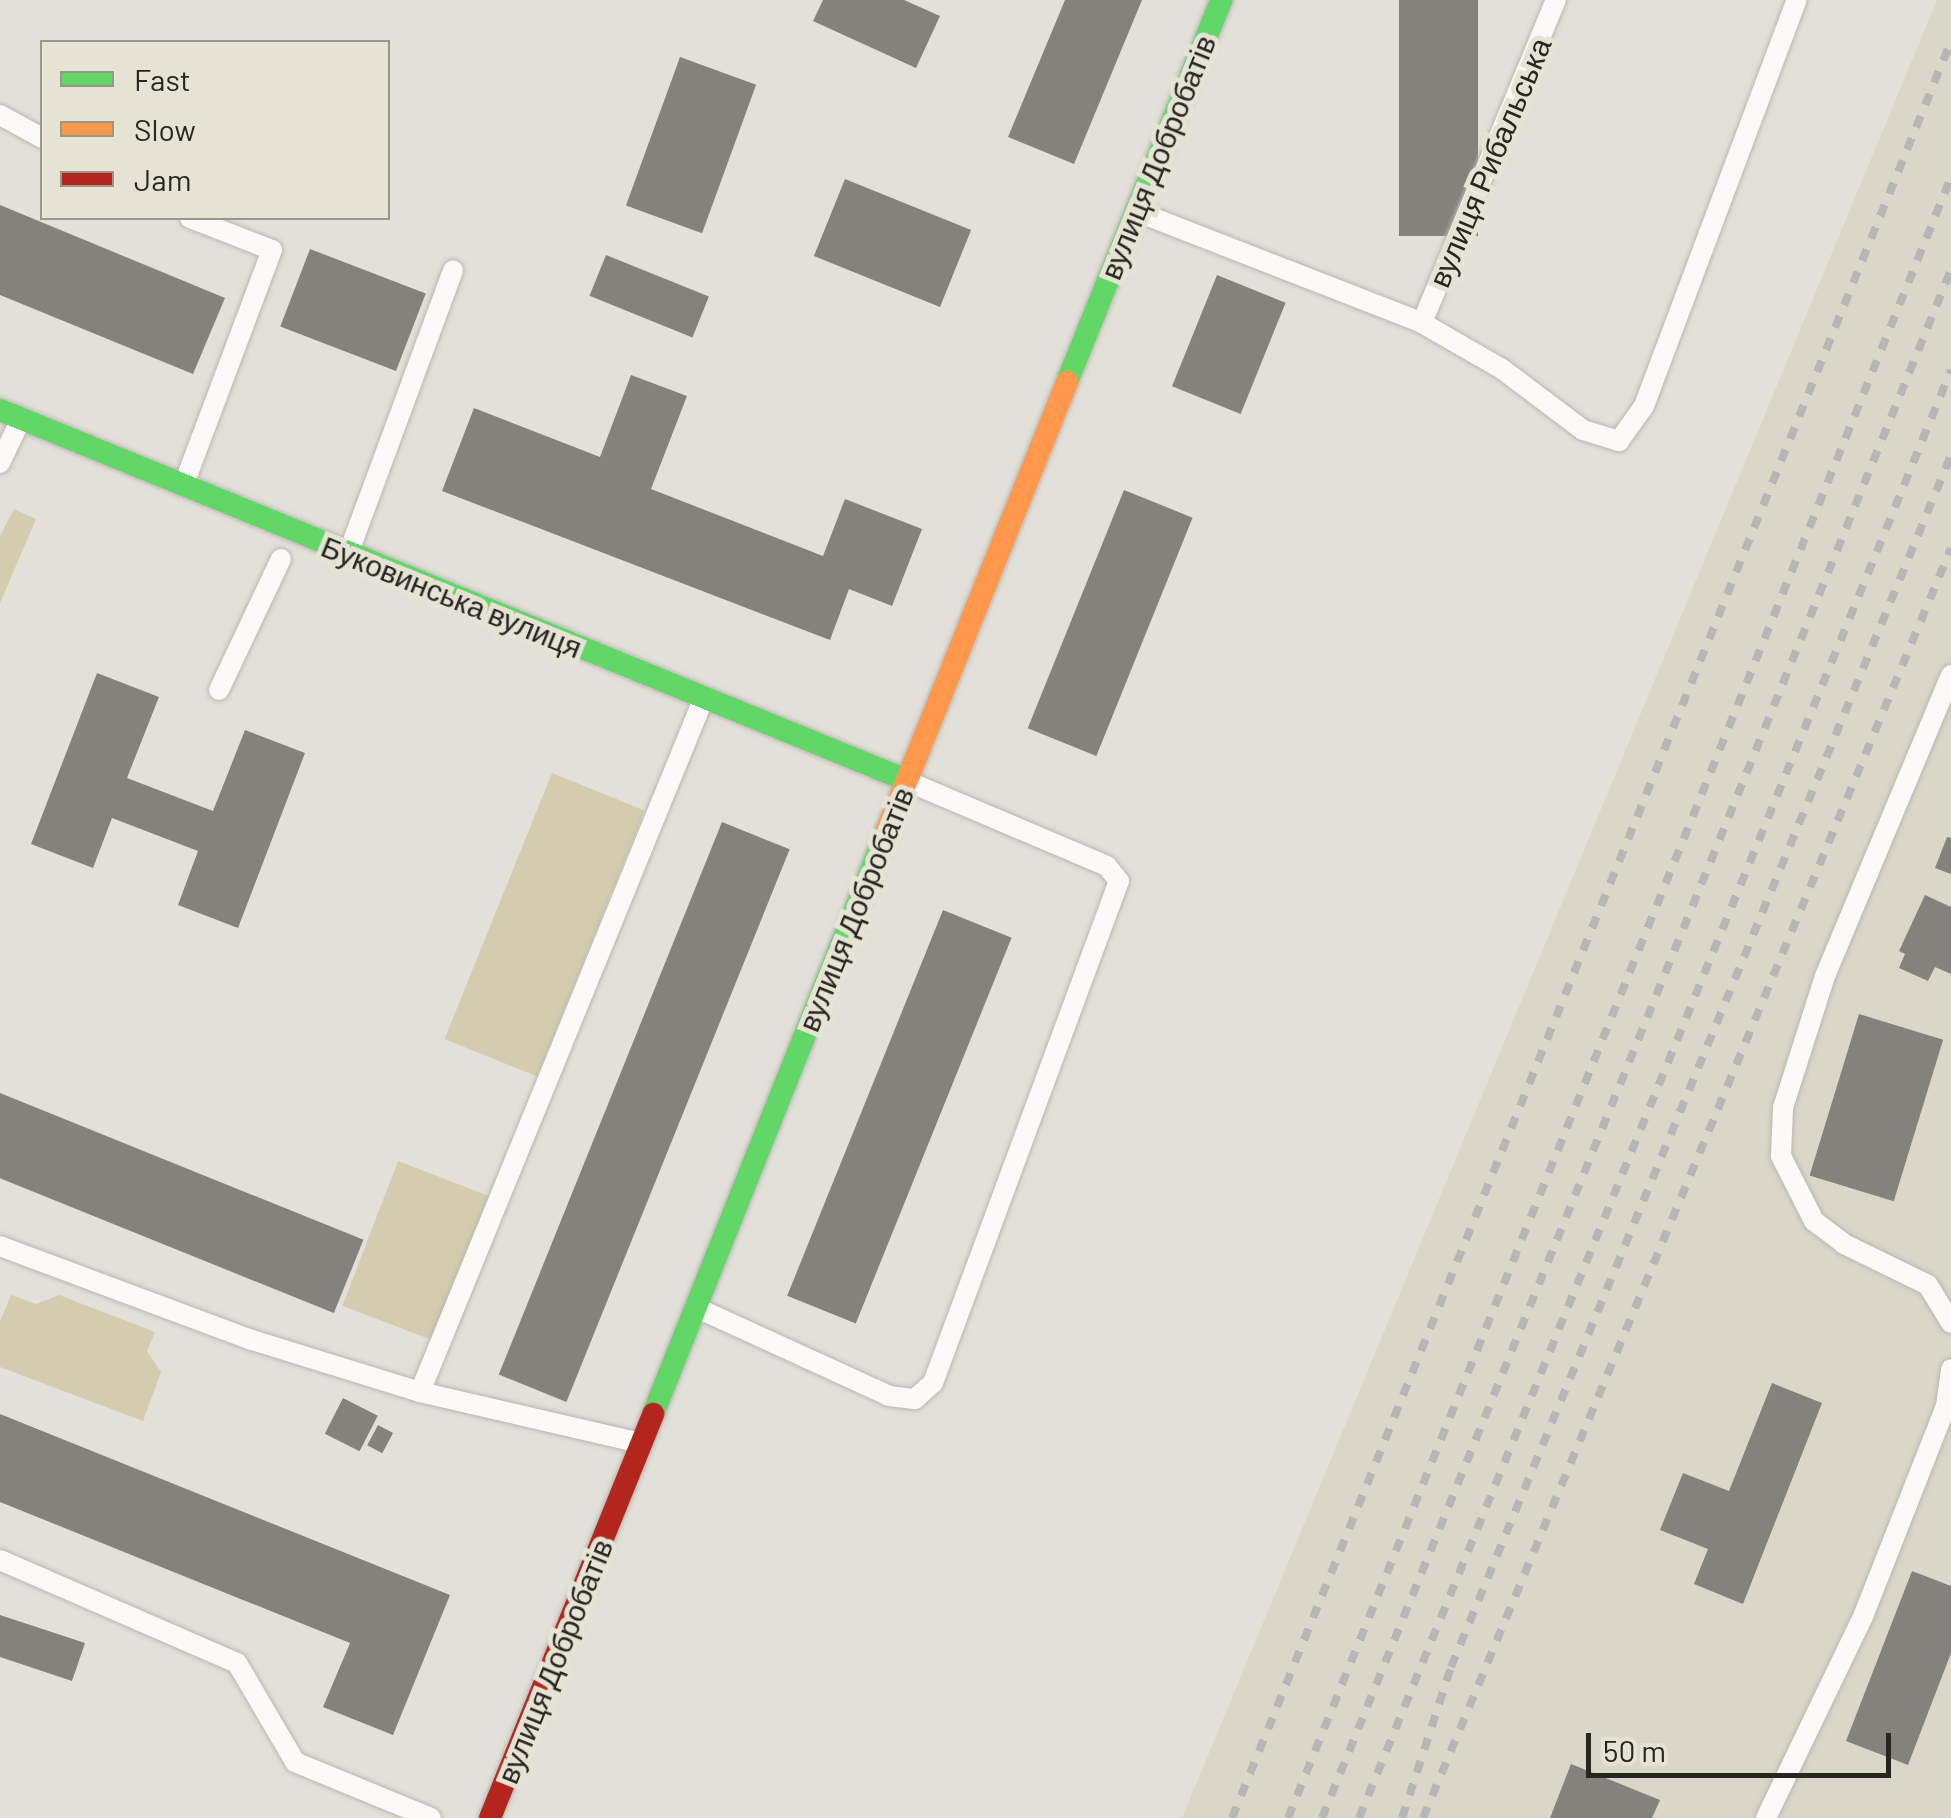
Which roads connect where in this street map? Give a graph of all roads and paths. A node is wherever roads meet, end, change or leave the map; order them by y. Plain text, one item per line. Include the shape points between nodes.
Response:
1 (1221, 0) edge
2 (1556, 0) edge
3 (1797, 0) edge
4 (0, 115) edge
5 (40, 137) edge
6 (1136, 211) junction
7 (195, 220) edge
8 (453, 270) dead end
9 (1422, 323) junction
10 (10, 415) edge
11 (0, 463) edge
12 (184, 486) junction
13 (348, 554) junction
14 (281, 559) dead end
15 (1951, 675) edge
16 (219, 690) dead end
17 (704, 699) junction
18 (906, 780) junction
19 (3, 1254) edge
20 (695, 1308) junction
21 (1951, 1324) edge
22 (1951, 1369) edge
23 (420, 1392) junction
24 (643, 1444) junction
25 (0, 1560) edge
26 (432, 1818) edge
27 (490, 1818) edge
28 (1766, 1818) edge

1 - 6 street, вулиця Добробатів
2 - 9 lane, вулиця Рибальська
3 - 9 lane via 1644,406 1619,441 1583,430 1502,369
4 - 5 lane
6 - 9 lane
6 - 18 street, вулиця Добробатів
7 - 12 lane via 272,250
8 - 13 lane
10 - 11 lane
10 - 12 street, Буковинська вулиця
12 - 13 street, Буковинська вулиця
13 - 17 street, Буковинська вулиця
14 - 16 lane
15 - 21 lane via 1825,976 1783,1108 1782,1156 1814,1221 1844,1244 1928,1285
17 - 18 street, Буковинська вулиця
17 - 23 lane
18 - 20 street, вулиця Добробатів
18 - 20 lane via 1107,866 1120,882 933,1383 915,1399 889,1396
19 - 23 lane
20 - 24 street, вулиця Добробатів
22 - 28 lane via 1946,1406 1864,1614
23 - 24 lane
24 - 27 street, вулиця Добробатів
25 - 26 lane via 236,1663 295,1762

